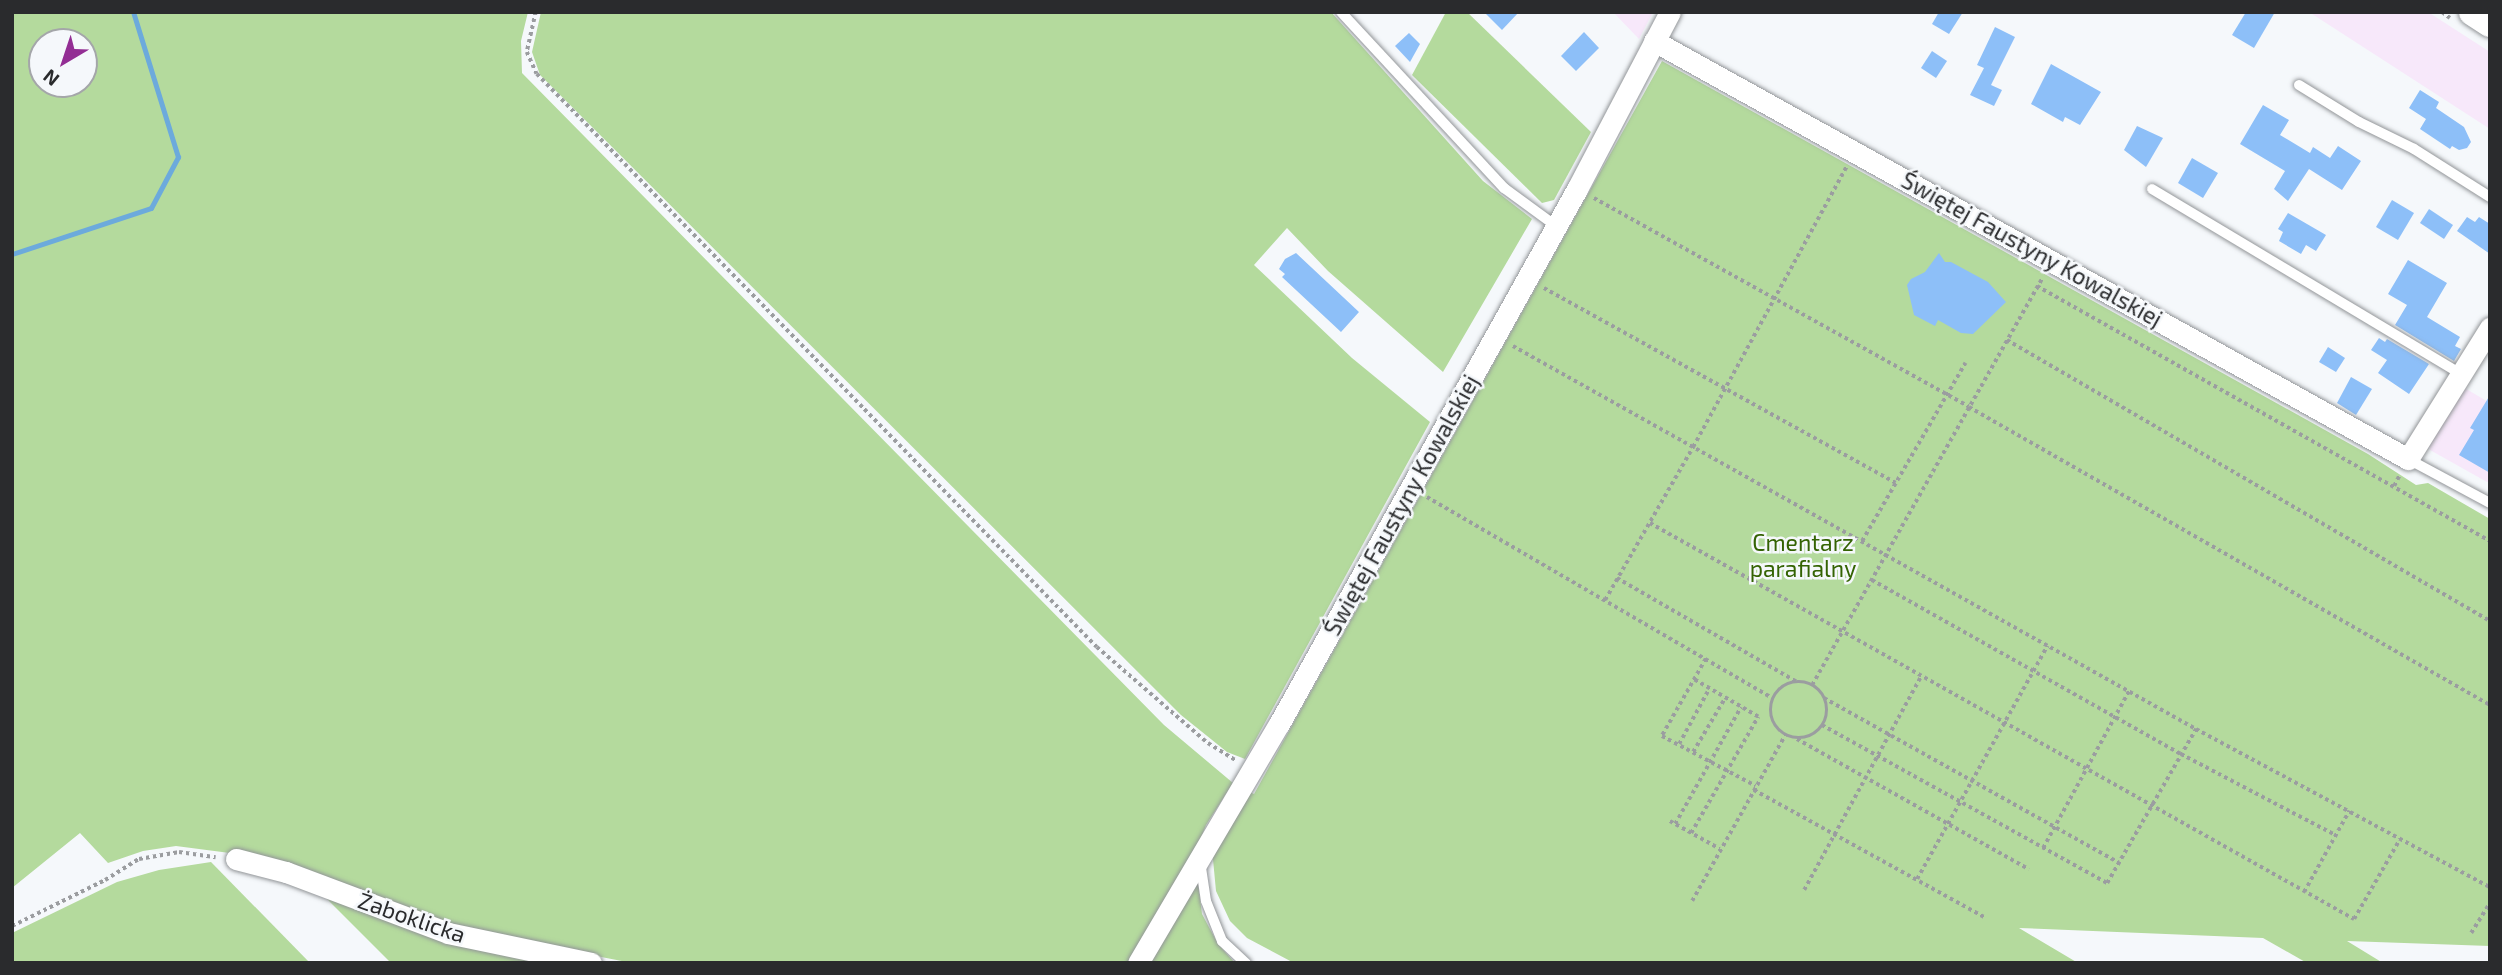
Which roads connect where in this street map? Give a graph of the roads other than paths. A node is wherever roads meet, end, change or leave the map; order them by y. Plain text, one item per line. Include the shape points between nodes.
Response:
1 (1340, 12) edge
2 (1670, 12) edge
3 (2473, 12) edge
4 (2490, 23) edge
5 (1654, 41) junction
6 (2300, 85) dead end
7 (2152, 189) dead end
8 (2490, 197) edge
9 (1556, 226) junction
10 (2490, 328) edge
11 (2461, 374) junction
12 (2408, 459) junction
13 (2490, 503) edge
14 (1199, 857) junction
15 (236, 859) road end
16 (591, 963) edge
17 (1138, 963) edge
18 (1246, 963) edge

1 - 9 lane via 1504,188
2 - 5 street, Świętej Faustyny Kowalskiej
3 - 4 main road
5 - 9 street, Świętej Faustyny Kowalskiej
5 - 12 street, Świętej Faustyny Kowalskiej
6 - 8 lane
7 - 11 lane
9 - 14 street, Świętej Faustyny Kowalskiej via 1279,724
10 - 11 street
11 - 12 street
12 - 13 lane
14 - 17 street, Świętej Faustyny Kowalskiej
14 - 18 lane via 1206,901 1222,941
15 - 16 street, Żaboklicka via 286,872 448,933

